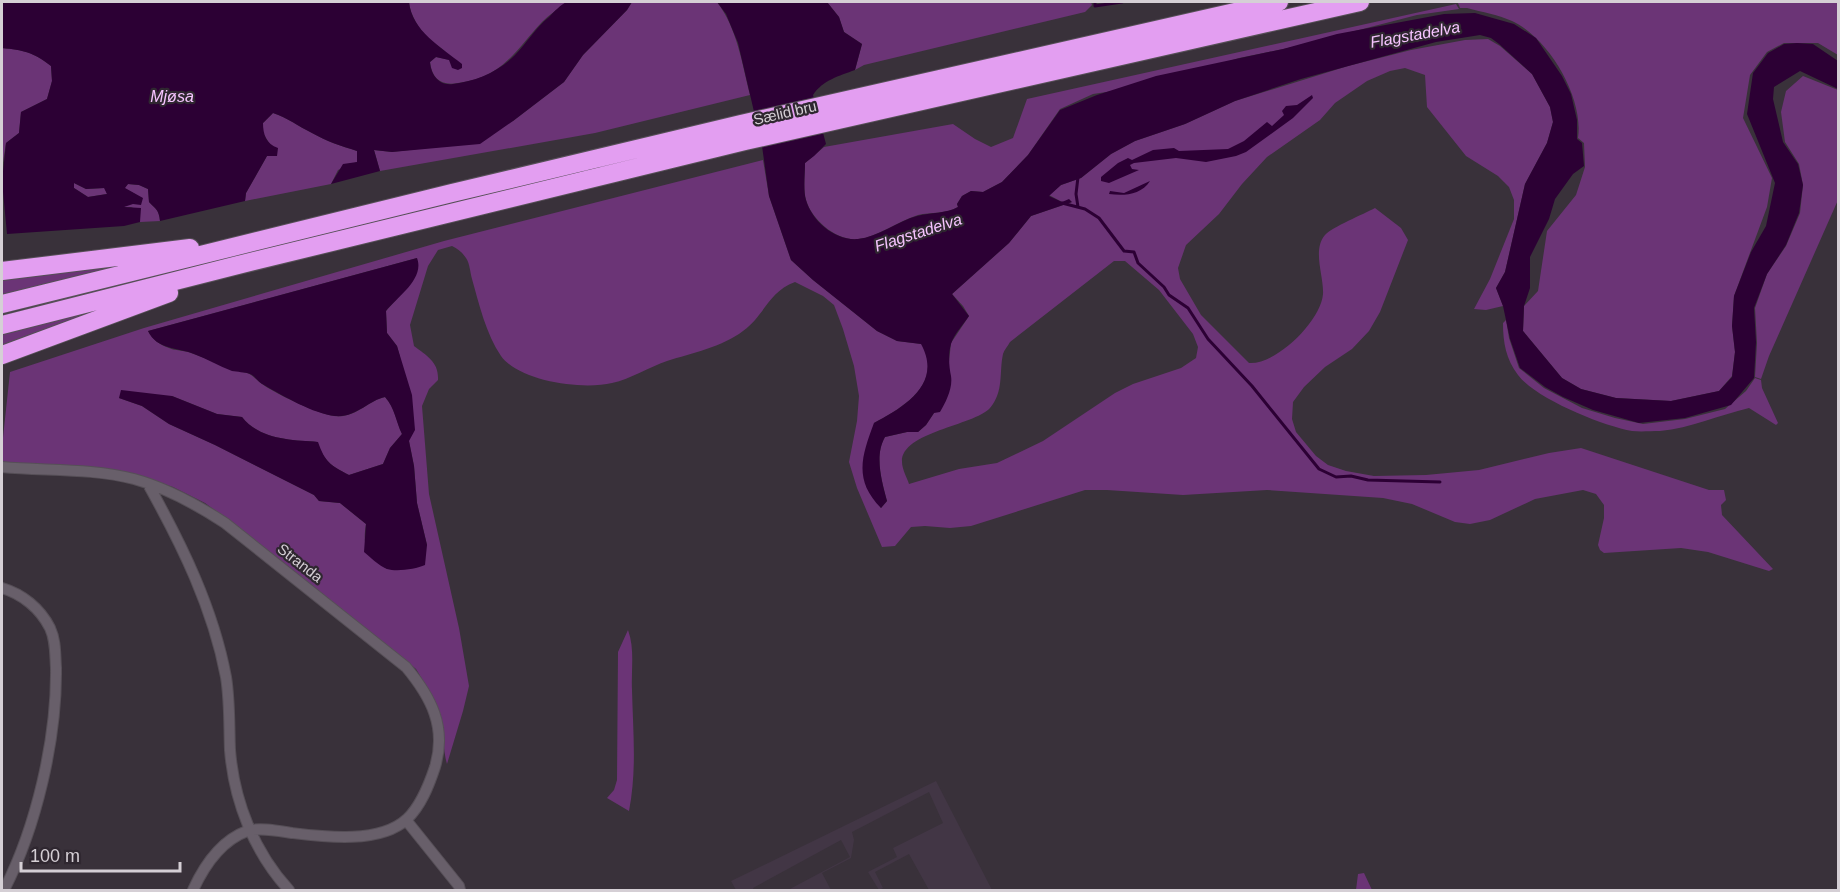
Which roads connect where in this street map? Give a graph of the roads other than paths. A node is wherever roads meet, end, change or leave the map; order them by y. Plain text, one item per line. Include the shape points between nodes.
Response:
1 (1279, 2) edge
2 (1360, 2) edge
3 (831, 112) junction
4 (743, 133) junction
5 (234, 247) junction
6 (238, 265) junction
7 (2, 271) edge
8 (2, 304) edge
9 (2, 325) edge
10 (2, 356) edge
11 (2, 467) edge
12 (148, 484) junction
13 (2, 588) edge
14 (406, 820) junction
15 (249, 830) junction
16 (4, 891) edge
17 (193, 891) edge
18 (289, 891) edge
19 (460, 891) edge

1 - 3 highway
2 - 3 highway
3 - 4 highway, Sælid bru
4 - 5 highway
4 - 6 highway
5 - 7 highway via 200,247
5 - 8 highway
6 - 9 highway
6 - 10 highway
11 - 12 street, Stranda via 100,473
12 - 14 street, Stranda via 197,504 225,523 406,667 418,682 433,708 438,742 431,780
12 - 15 street via 185,554 214,630 228,697 234,775
13 - 16 street via 24,598 47,624 55,644 56,686 50,747 34,812
14 - 15 street via 382,831 343,838
14 - 19 street
15 - 17 street via 234,837 213,856
15 - 18 street

